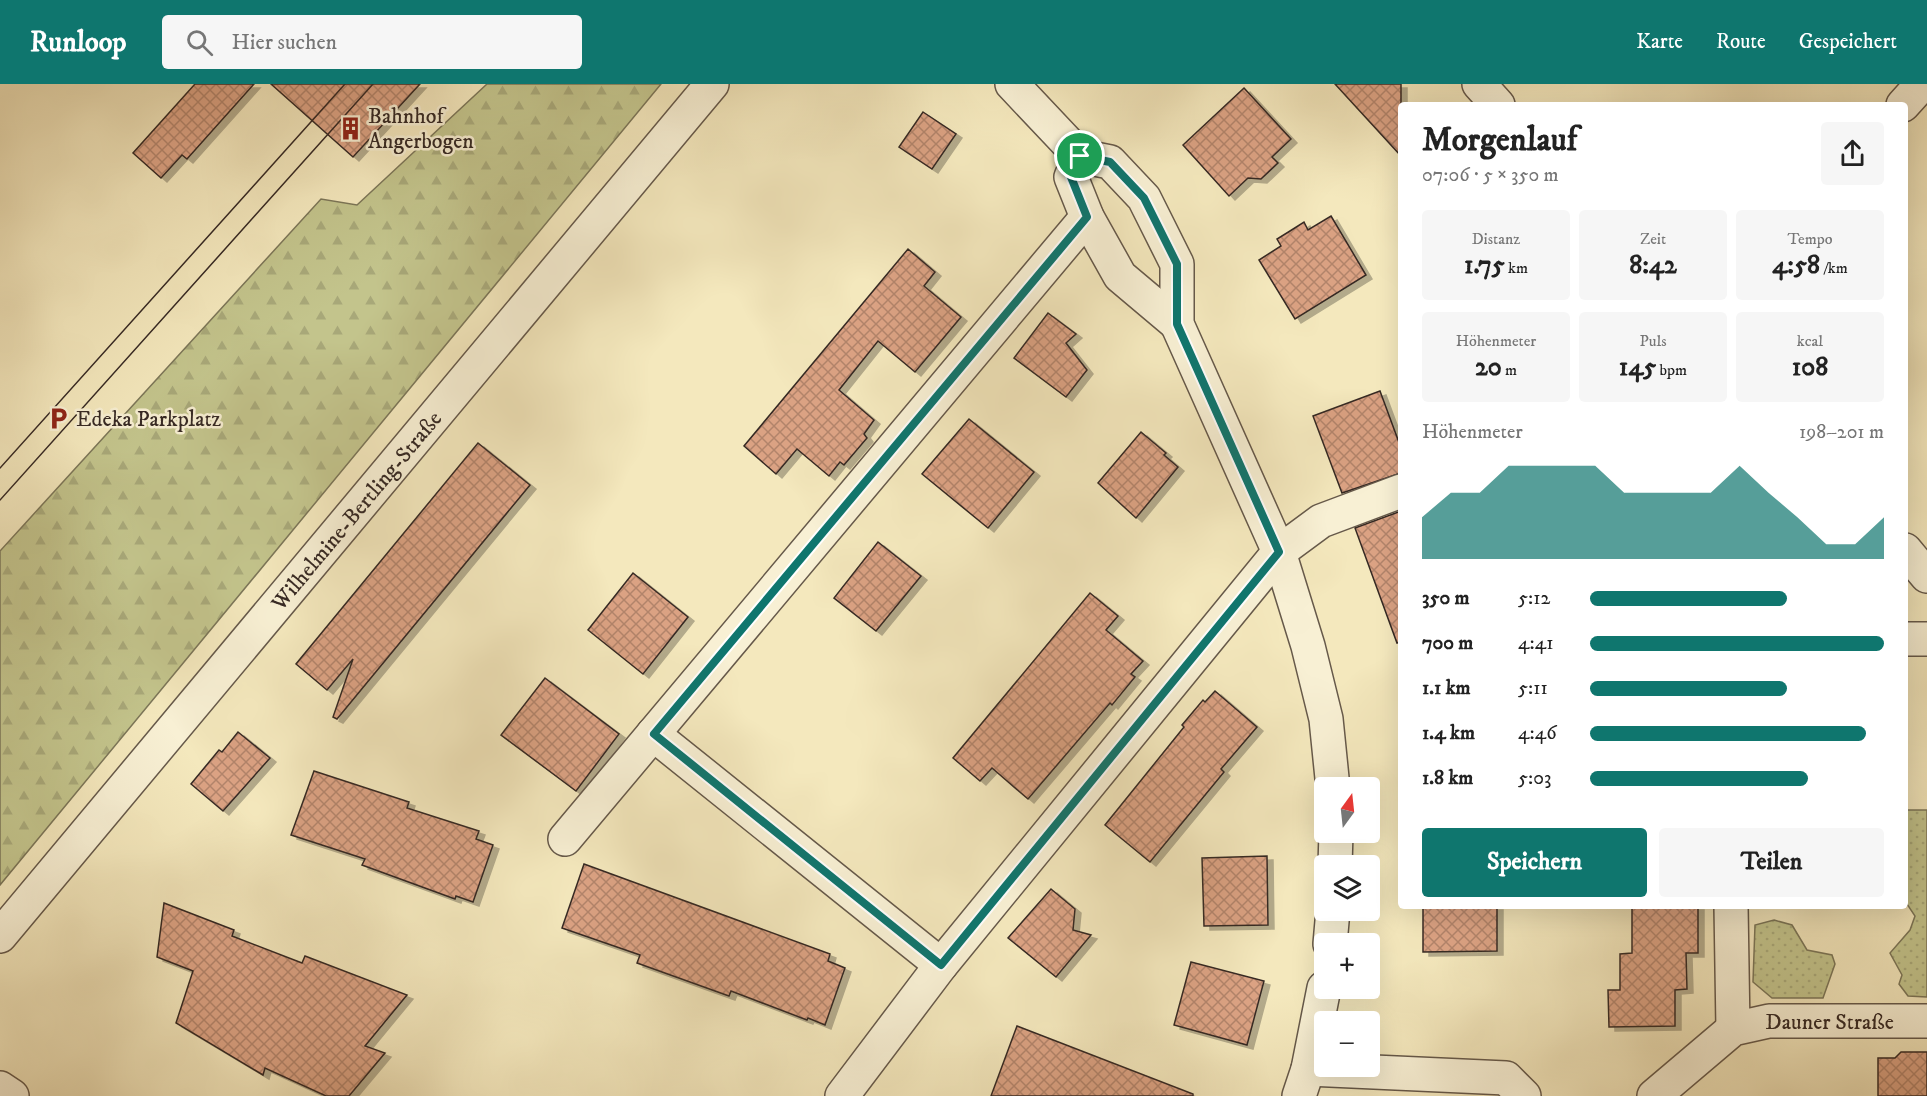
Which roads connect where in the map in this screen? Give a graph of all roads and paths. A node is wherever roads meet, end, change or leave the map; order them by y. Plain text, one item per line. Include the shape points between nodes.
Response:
1 (712, 84) edge
2 (1012, 84) edge
3 (1479, 84) edge
4 (1922, 84) edge
5 (1495, 102) edge
6 (1906, 102) edge
7 (1080, 156) junction
8 (1087, 217) junction
9 (1177, 324) junction
10 (1398, 492) edge
11 (1279, 552) junction
12 (1908, 554) edge
13 (1927, 576) edge
14 (1908, 639) edge
15 (1927, 639) edge
16 (654, 734) junction
17 (1332, 777) edge
18 (564, 838) dead end
19 (1731, 909) edge
20 (0, 936) edge
21 (941, 965) junction
22 (1322, 999) edge
23 (1927, 1021) edge
24 (1733, 1029) junction
25 (1304, 1082) edge
26 (0, 1088) edge
27 (12, 1096) edge
28 (842, 1096) edge
29 (1524, 1096) edge
30 (1654, 1096) edge

1 - 20 street, Wilhelmine-Bertling-Straße
2 - 7 street
3 - 5 street
4 - 6 street
7 - 8 street via 1071,177
7 - 9 street via 1110,162 1144,198 1177,264
8 - 9 street via 1120,276
8 - 16 street
9 - 11 street
10 - 11 street via 1321,521
11 - 17 street via 1326,719
11 - 21 street
12 - 13 street
14 - 15 street
16 - 18 street
16 - 21 street
19 - 24 street, Dauner Straße
21 - 28 street
22 - 25 street
23 - 24 street, Dauner Straße via 1768,1021
24 - 30 street, Dauner Straße
25 - 29 street via 1506,1078
26 - 27 street

